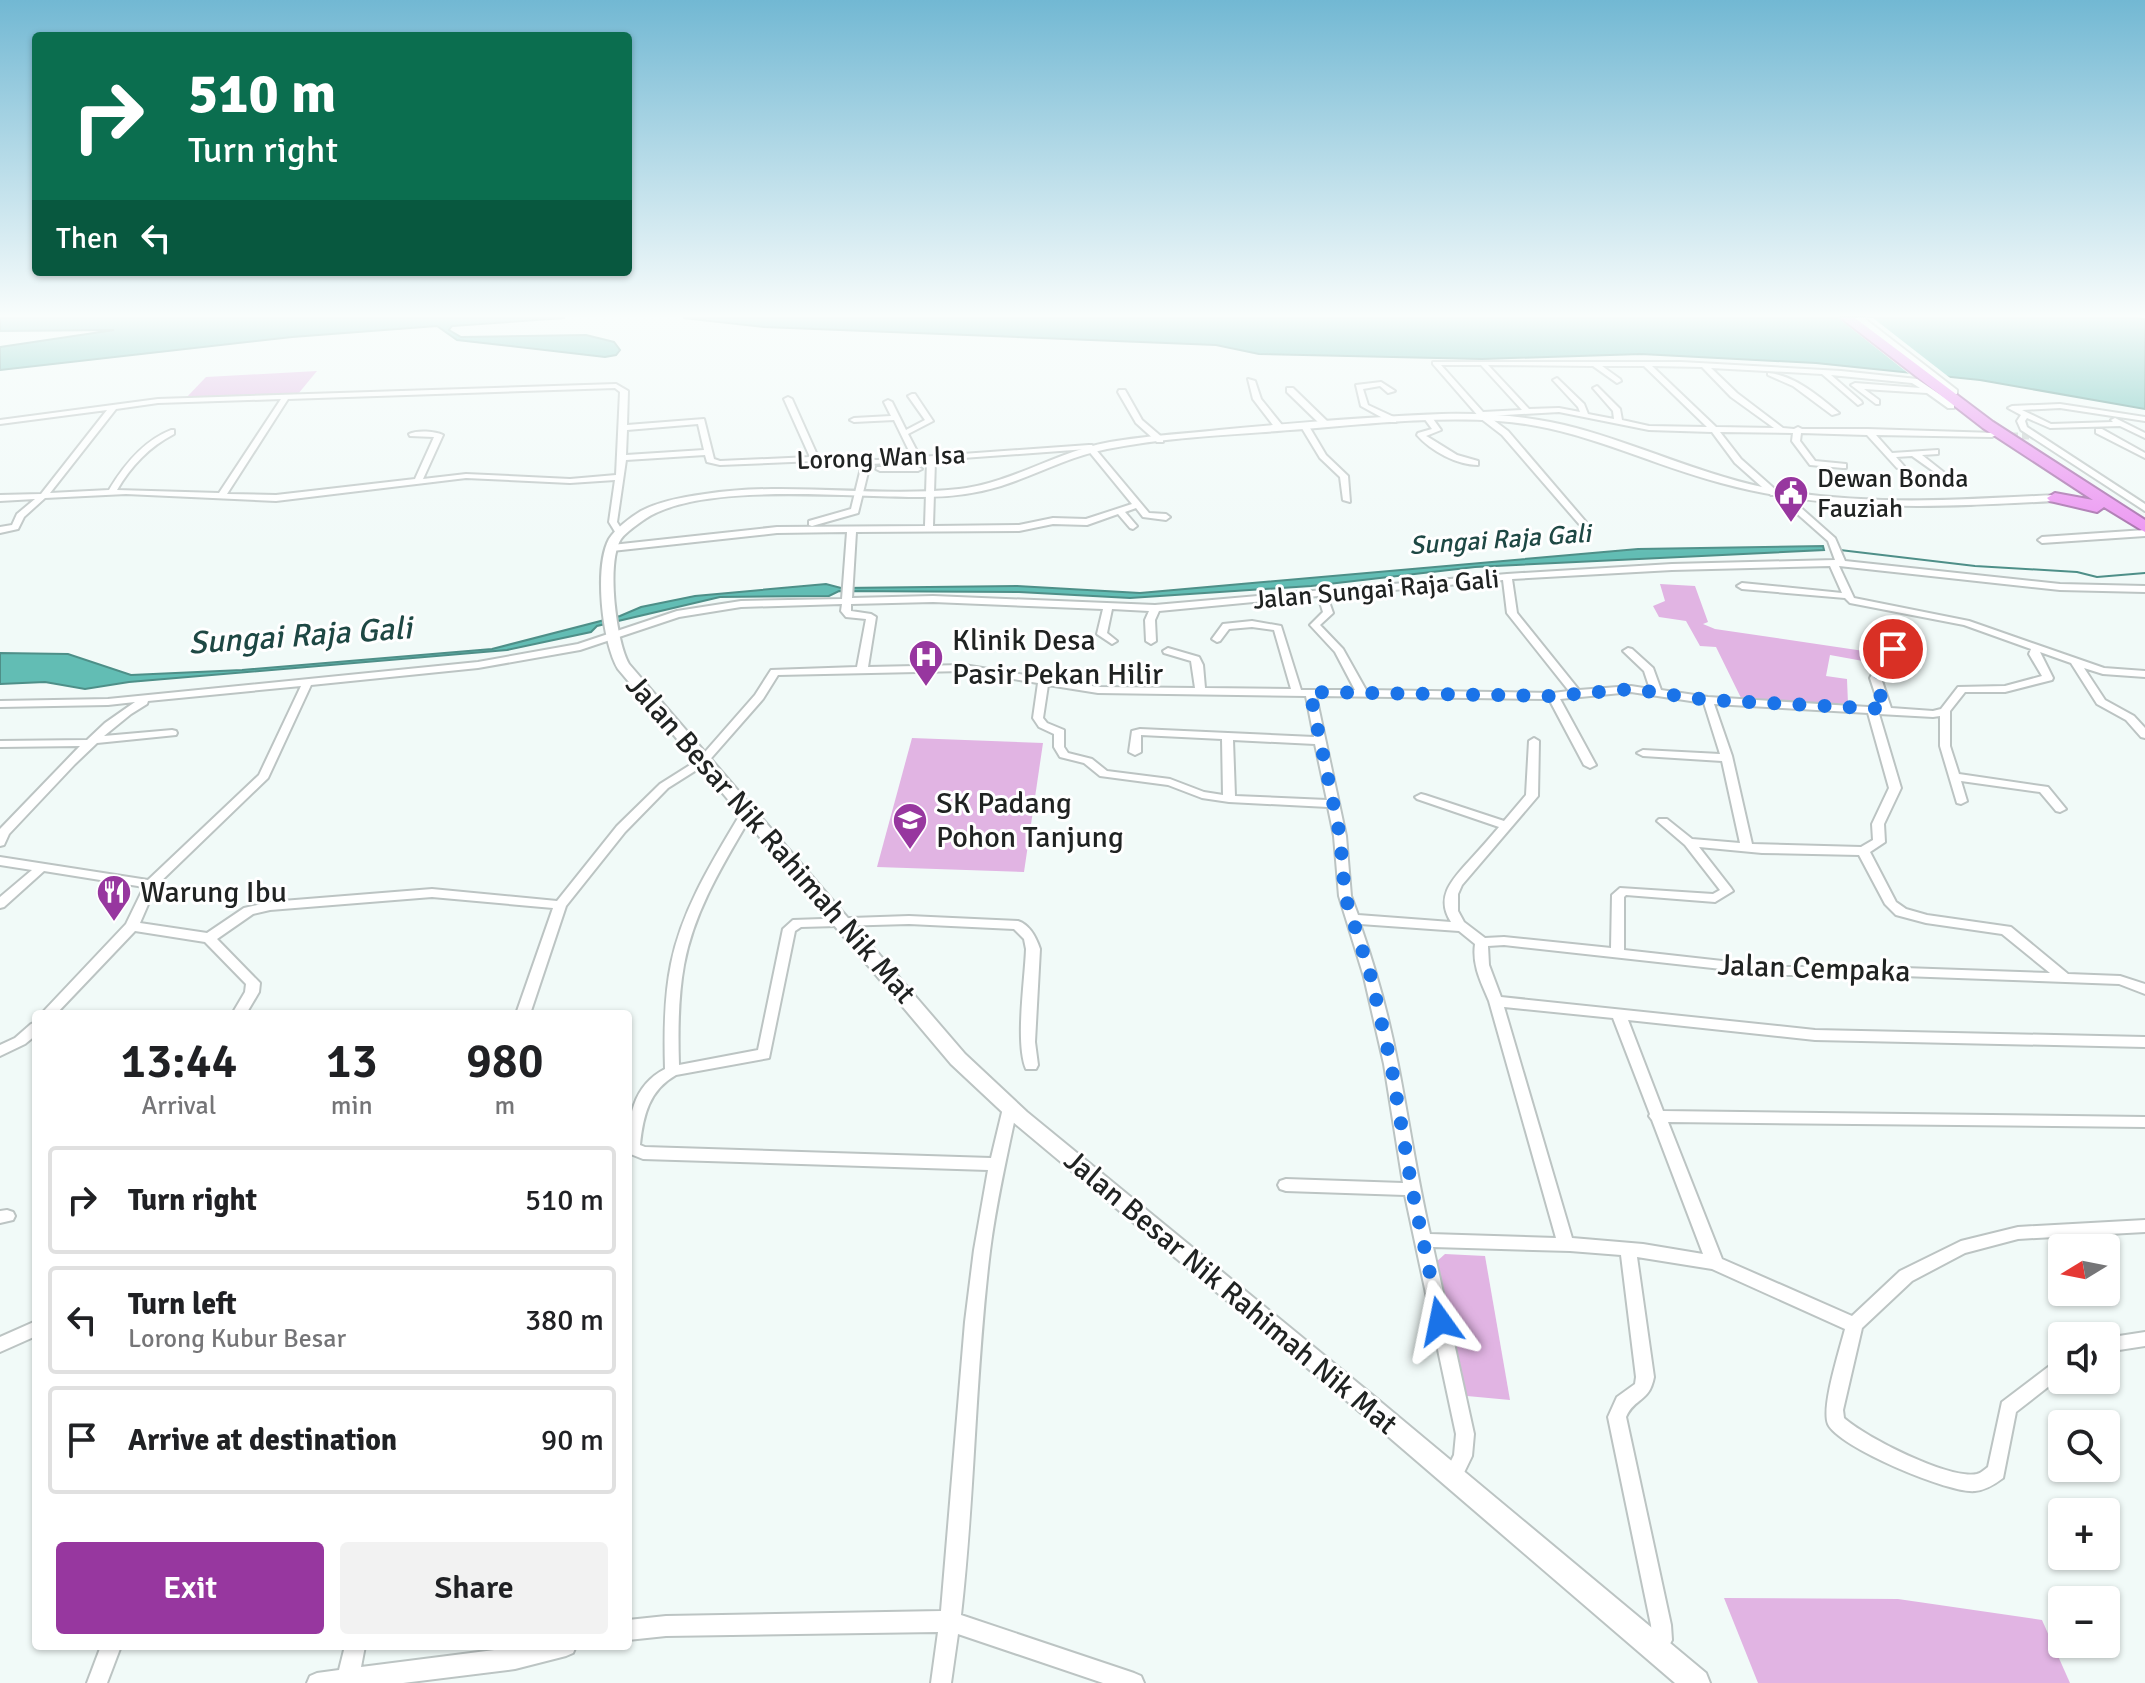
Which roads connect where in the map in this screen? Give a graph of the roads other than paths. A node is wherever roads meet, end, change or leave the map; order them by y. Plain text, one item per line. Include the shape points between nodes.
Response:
1 (912, 396) dead end
2 (330, 397) edge
3 (622, 397) edge
4 (1125, 397) edge
5 (1256, 397) edge
6 (1297, 397) edge
7 (1362, 397) edge
8 (1465, 397) edge
9 (1513, 397) edge
10 (1572, 397) edge
11 (1604, 397) edge
12 (1680, 397) edge
13 (1736, 397) edge
14 (1813, 397) edge
15 (1851, 397) edge
16 (1870, 397) edge
17 (1951, 397) edge
18 (1954, 397) edge
19 (285, 398) junction
20 (788, 399) dead end
21 (888, 402) dead end
22 (1876, 402) dead end
23 (1858, 403) dead end
24 (112, 409) junction
25 (1526, 410) junction
26 (2102, 411) junction
27 (1835, 413) dead end
28 (1482, 415) junction
29 (1585, 415) junction
30 (2024, 416) junction
31 (897, 418) junction
32 (1428, 418) junction
33 (2145, 419) edge
34 (854, 420) dead end
35 (1393, 420) junction
36 (0, 422) edge
37 (1618, 422) junction
38 (1325, 424) junction
39 (2119, 424) junction
40 (1304, 425) junction
41 (1279, 427) junction
42 (622, 428) junction
43 (1713, 428) junction
44 (1780, 429) junction
45 (1798, 429) junction
46 (1868, 431) junction
47 (2099, 431) dead end
48 (171, 432) dead end
49 (905, 433) junction
50 (413, 434) dead end
51 (1970, 435) junction
52 (2013, 436) junction
53 (2145, 436) edge
54 (1160, 440) junction
55 (1093, 449) junction
56 (707, 452) junction
57 (1935, 452) dead end
58 (1915, 454) junction
59 (1890, 455) junction
60 (2145, 456) edge
61 (622, 458) junction
62 (931, 458) junction
63 (815, 459) junction
64 (1475, 463) dead end
65 (918, 464) junction
66 (866, 465) junction
67 (1843, 466) dead end
68 (1900, 466) dead end
69 (1943, 476) dead end
70 (619, 477) junction
71 (2055, 479) junction
72 (418, 481) junction
73 (112, 492) junction
74 (1777, 493) junction
75 (859, 495) junction
76 (931, 495) junction
77 (43, 496) junction
78 (221, 497) junction
79 (0, 498) edge
80 (2055, 498) junction
81 (1347, 500) dead end
82 (1138, 505) junction
83 (2112, 507) junction
84 (1119, 510) junction
85 (2145, 514) edge
86 (1166, 517) dead end
87 (1582, 522) dead end
88 (1133, 526) dead end
89 (0, 530) edge
90 (798, 530) junction
91 (852, 530) junction
92 (929, 530) junction
93 (2145, 530) edge
94 (620, 533) junction
95 (2042, 540) dead end
96 (612, 548) junction
97 (1839, 561) junction
98 (1507, 577) junction
99 (1742, 586) dead end
100 (2145, 589) edge
101 (849, 593) junction
102 (1322, 594) junction
103 (1848, 596) junction
104 (1239, 601) junction
105 (1108, 606) junction
106 (1155, 608) junction
107 (1245, 624) junction
108 (610, 626) junction
109 (1878, 634) dead end
110 (1217, 639) dead end
111 (1112, 641) dead end
112 (1151, 641) dead end
113 (2036, 648) junction
114 (1168, 651) dead end
115 (1628, 651) dead end
116 (2076, 663) junction
117 (862, 670) junction
118 (2145, 674) edge
119 (308, 681) junction
120 (1043, 682) junction
121 (1200, 691) junction
122 (1304, 692) junction
123 (1362, 693) junction
124 (1576, 693) junction
125 (1657, 693) junction
126 (1553, 696) junction
127 (153, 697) junction
128 (1708, 700) junction
129 (0, 704) edge
130 (1872, 708) junction
131 (1886, 709) junction
132 (1945, 711) junction
133 (172, 733) dead end
134 (1227, 735) junction
135 (2145, 735) edge
136 (93, 741) junction
137 (1319, 741) junction
138 (1534, 741) dead end
139 (0, 744) edge
140 (1135, 752) dead end
141 (1643, 753) dead end
142 (1726, 758) junction
143 (702, 762) junction
144 (1590, 765) dead end
145 (1954, 777) junction
146 (1421, 797) dead end
147 (1229, 799) junction
148 (1961, 801) dead end
149 (1332, 804) junction
150 (2060, 809) dead end
151 (747, 813) junction
152 (1663, 821) dead end
153 (1506, 826) junction
154 (1, 835) edge
155 (1689, 842) junction
156 (1747, 848) junction
157 (1863, 851) junction
158 (0, 861) edge
159 (42, 867) junction
160 (151, 884) junction
161 (0, 904) edge
162 (560, 905) junction
163 (1351, 919) junction
164 (842, 921) junction
165 (132, 926) junction
166 (1458, 927) junction
167 (209, 938) junction
168 (1482, 942) junction
169 (1617, 954) junction
170 (2065, 978) junction
171 (2145, 989) edge
172 (1496, 1001) junction
173 (52, 1010) edge
174 (241, 1010) edge
175 (524, 1010) edge
176 (1619, 1015) junction
177 (32, 1030) edge
178 (2145, 1042) edge
179 (0, 1051) edge
180 (1031, 1065) dead end
181 (672, 1071) junction
182 (1010, 1108) junction
183 (1656, 1116) junction
184 (2145, 1122) edge
185 (995, 1164) junction
186 (1286, 1185) dead end
187 (1412, 1189) junction
188 (2145, 1226) edge
189 (1422, 1240) junction
190 (1566, 1245) junction
191 (1628, 1249) junction
192 (1715, 1263) junction
193 (1854, 1325) junction
194 (32, 1330) edge
195 (2145, 1339) edge
196 (2120, 1343) edge
197 (0, 1345) edge
198 (2048, 1377) edge
199 (1452, 1477) junction
200 (952, 1622) junction
201 (632, 1630) edge
202 (109, 1650) edge
203 (354, 1650) edge
204 (550, 1650) edge
205 (1656, 1650) junction
206 (348, 1681) edge
207 (97, 1683) edge
208 (317, 1683) edge
209 (941, 1683) edge
210 (1134, 1683) edge
211 (1696, 1683) edge

1 - 49 street via 929,421
2 - 19 street
3 - 42 street
4 - 54 street via 1139,421
5 - 41 street
6 - 38 street
7 - 35 street via 1365,406
8 - 28 street
9 - 25 street
10 - 29 street
11 - 37 street via 1617,411
12 - 43 street
13 - 44 street
14 - 27 street
15 - 23 street
16 - 22 street
17 - 51 highway via 1981,430
18 - 52 highway
19 - 24 street via 158,401
19 - 78 street
20 - 63 street
21 - 31 street
24 - 36 street
24 - 77 street
25 - 28 street
25 - 29 street
26 - 30 street via 2049,405 2012,408
26 - 33 street
26 - 39 street
28 - 32 street, Jalan Besar Nik Rahimah Nik Mat
28 - 74 street, Jalan Besar Nik Rahimah Nik Mat via 1590,432 1685,469
28 - 87 street via 1505,433
29 - 37 street
30 - 39 street via 2050,426
30 - 52 street
31 - 34 street
31 - 49 street
32 - 35 street, Jalan Besar Nik Rahimah Nik Mat
32 - 64 street via 1437,430 1421,435 1428,443 1460,462
35 - 38 street, Jalan Besar Nik Rahimah Nik Mat
37 - 43 street via 1649,428
38 - 40 street, Jalan Besar Nik Rahimah Nik Mat
39 - 53 street
40 - 41 street, Jalan Besar Nik Rahimah Nik Mat
40 - 81 street via 1323,456 1344,476
41 - 54 street, Jalan Besar Nik Rahimah Nik Mat
42 - 56 street via 701,421
42 - 61 street
43 - 44 street
43 - 74 street via 1738,461
44 - 45 street
45 - 46 street
45 - 67 street via 1796,441 1813,463
46 - 51 street
46 - 59 street
47 - 60 street
48 - 73 street via 154,440
49 - 65 street
50 - 72 street via 439,435
51 - 52 street
52 - 71 highway
52 - 83 highway
52 - 85 highway
54 - 55 street, Jalan Besar Nik Rahimah Nik Mat
55 - 62 street, Lorong Wan Isa
55 - 76 street, Jalan Besar Nik Rahimah Nik Mat via 1007,482
55 - 82 street
56 - 61 street
56 - 63 street, Lorong Wan Isa via 710,460 720,463
57 - 58 street
58 - 59 street
58 - 69 street
59 - 68 street
61 - 70 street
62 - 65 street, Lorong Wan Isa
62 - 76 street
63 - 66 street, Lorong Wan Isa
65 - 66 street, Lorong Wan Isa
66 - 75 street
70 - 72 street via 570,481 489,475
70 - 94 street via 613,522
71 - 80 highway via 2064,492
71 - 83 highway
72 - 78 street via 308,495
73 - 77 street
73 - 78 street
74 - 80 street, Jalan Besar Nik Rahimah Nik Mat via 1881,504
74 - 97 street via 1835,545
75 - 76 street, Jalan Besar Nik Rahimah Nik Mat
75 - 90 street via 855,511 847,516
75 - 94 street, Jalan Besar Nik Rahimah Nik Mat via 714,495 652,512
76 - 92 street
77 - 79 street
77 - 89 street via 15,527
80 - 93 highway via 2086,502
82 - 84 street
82 - 86 street via 1146,515
83 - 93 highway
84 - 88 street
84 - 92 street via 1087,522
90 - 91 street
90 - 96 street
91 - 92 street
91 - 101 street
93 - 95 street
94 - 96 street, Jalan Besar Nik Rahimah Nik Mat
96 - 108 street, Jalan Besar Nik Rahimah Nik Mat
97 - 98 street, Jalan Sungai Raja Gali
97 - 100 street, Jalan Sungai Raja Gali via 2060,587
97 - 103 street via 1833,567
98 - 102 street, Jalan Sungai Raja Gali
98 - 124 street via 1512,613
99 - 103 street
101 - 105 street, Jalan Sungai Raja Gali
101 - 108 street, Jalan Sungai Raja Gali via 712,607
101 - 117 street via 849,615 871,617
102 - 104 street, Jalan Sungai Raja Gali
102 - 123 street via 1328,613 1315,625 1339,651
103 - 113 street via 1966,623
104 - 106 street, Jalan Sungai Raja Gali
104 - 107 street
105 - 106 street, Jalan Sungai Raja Gali
105 - 111 street via 1102,634
106 - 112 street
107 - 110 street via 1223,628
107 - 122 street via 1278,628
108 - 119 street, Jalan Sungai Raja Gali via 582,647 478,665
108 - 143 street, Jalan Besar Nik Rahimah Nik Mat via 623,666
109 - 131 street via 1895,653 1875,675
113 - 116 street
113 - 132 street via 2034,654 2048,678 2005,689 1962,689
114 - 121 street via 1195,659
115 - 125 street via 1649,670
116 - 118 street
116 - 135 street via 2101,702 2130,718
117 - 120 street via 964,668
117 - 143 street via 775,672
119 - 127 street, Jalan Sungai Raja Gali
119 - 160 street via 264,776
120 - 121 street via 1098,690
120 - 147 street via 1038,718 1060,732 1064,755 1088,761 1104,774 1170,782
121 - 122 street
122 - 123 street
122 - 137 street
123 - 126 street
124 - 125 street
124 - 126 street
125 - 128 street
126 - 144 street
127 - 129 street, Jalan Sungai Raja Gali
127 - 136 street via 127,710
128 - 130 street
128 - 142 street
130 - 131 street
130 - 157 street via 1895,788 1878,824 1879,842
131 - 132 street
132 - 145 street via 1945,746
133 - 136 street
134 - 137 street
134 - 140 street via 1140,732
134 - 147 street
136 - 139 street
136 - 154 street
137 - 149 street
138 - 153 street via 1532,796
141 - 142 street
142 - 156 street
143 - 151 street, Jalan Besar Nik Rahimah Nik Mat
143 - 162 street via 664,786 621,829
145 - 148 street
145 - 150 street via 2044,789
146 - 153 street
147 - 149 street
149 - 163 street
151 - 164 street, Jalan Besar Nik Rahimah Nik Mat
151 - 181 street via 702,888 680,948 669,1017
152 - 155 street
153 - 166 street via 1449,897
155 - 156 street
155 - 169 street via 1727,891 1715,898 1624,891 1618,895
156 - 157 street
157 - 170 street via 1891,904 1901,912 2006,930
158 - 159 street
159 - 160 street
159 - 161 street
160 - 165 street
162 - 167 street via 429,893 270,906 249,911
162 - 175 street
163 - 166 street
163 - 187 street via 1388,1050
164 - 180 street via 1008,923 1025,931 1033,949
164 - 181 street via 798,923 789,929 764,1054
164 - 182 street, Jalan Besar Nik Rahimah Nik Mat via 958,1059
165 - 167 street
165 - 173 street
166 - 168 street
167 - 174 street via 253,983
168 - 169 street, Jalan Cempaka
168 - 172 street via 1479,955
169 - 170 street, Jalan Cempaka via 1776,971
170 - 171 street, Jalan Cempaka via 2120,980
172 - 176 street
172 - 190 street
176 - 178 street via 1847,1037
176 - 183 street
177 - 179 street
181 - 185 street via 649,1085 643,1096 632,1142 636,1152
182 - 185 street
182 - 199 street, Jalan Besar Nik Rahimah Nik Mat
183 - 184 street
183 - 192 street
185 - 200 street via 971,1329
186 - 187 street
187 - 189 street
188 - 193 street via 2018,1233 1961,1248 1906,1276
189 - 190 street
189 - 199 street via 1438,1293 1465,1434 1463,1456
190 - 191 street
191 - 192 street
191 - 205 street via 1645,1377 1643,1388 1623,1403 1617,1417 1661,1625
192 - 193 street
193 - 198 street via 1834,1410 1836,1422 1859,1442 1957,1481 1986,1480 1996,1472 2008,1408
194 - 197 street
195 - 196 street
199 - 205 street, Jalan Besar Nik Rahimah Nik Mat
200 - 201 street
200 - 209 street
200 - 210 street
202 - 207 street
203 - 206 street
204 - 206 street
205 - 211 street, Jalan Besar Nik Rahimah Nik Mat
206 - 208 street

